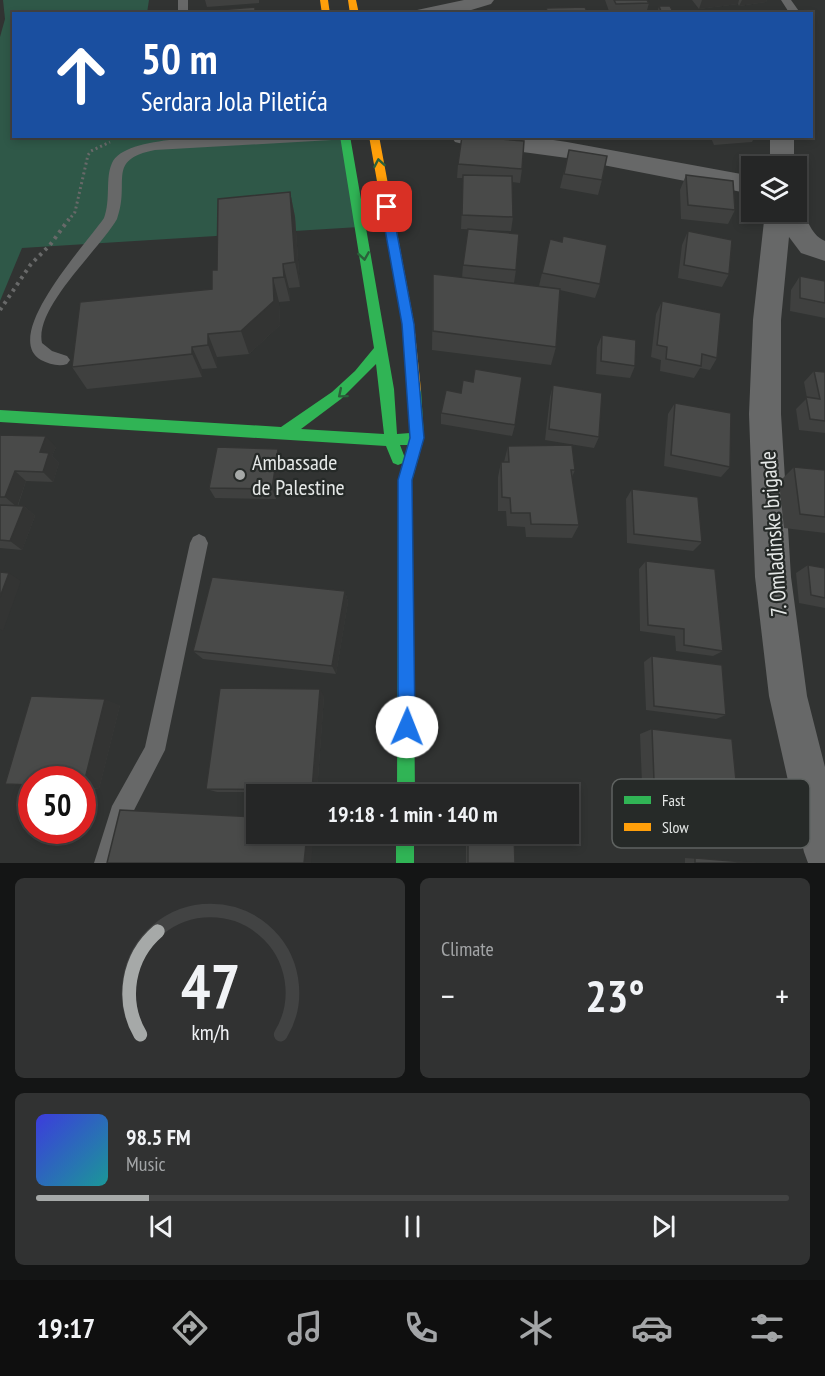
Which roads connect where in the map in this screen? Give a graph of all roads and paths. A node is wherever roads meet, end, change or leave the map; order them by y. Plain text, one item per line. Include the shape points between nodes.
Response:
1 (484, 0) edge
2 (434, 12) edge
3 (272, 138) edge
4 (345, 138) edge
5 (374, 138) edge
6 (493, 138) edge
7 (782, 138) edge
8 (115, 140) dead end
9 (182, 141) edge
10 (565, 143) edge
11 (782, 156) edge
12 (741, 182) edge
13 (777, 222) edge
14 (795, 222) edge
15 (825, 251) edge
16 (0, 310) edge
17 (380, 350) junction
18 (62, 360) dead end
19 (0, 416) edge
20 (285, 432) junction
21 (417, 438) junction
22 (391, 440) junction
23 (405, 480) junction
24 (199, 543) dead end
25 (808, 779) edge
26 (406, 784) edge
27 (810, 789) edge
28 (405, 844) edge
29 (825, 852) edge
30 (105, 863) edge
31 (405, 863) edge

1 - 2 street
3 - 9 lane
4 -> 17 main road
21 -> 5 main road via 408,324
6 - 10 street
7 - 11 street
8 - 16 path via 88,155 75,212 31,264
9 - 18 lane via 142,147 116,166 117,195 109,220 54,293 35,326 35,346 47,357
10 - 12 street
13 - 25 street, 7. Omladinske brigade via 767,320 765,414 773,577 788,696
14 - 15 street via 804,242
17 -> 20 main road via 344,393
17 - 22 main road
19 - 20 main road
20 - 22 main road
21 - 22 main road
21 - 23 main road
22 - 23 main road
23 - 26 main road
24 - 30 lane via 155,750 120,814
27 - 29 street, 7. Omladinske brigade
28 - 31 main road

